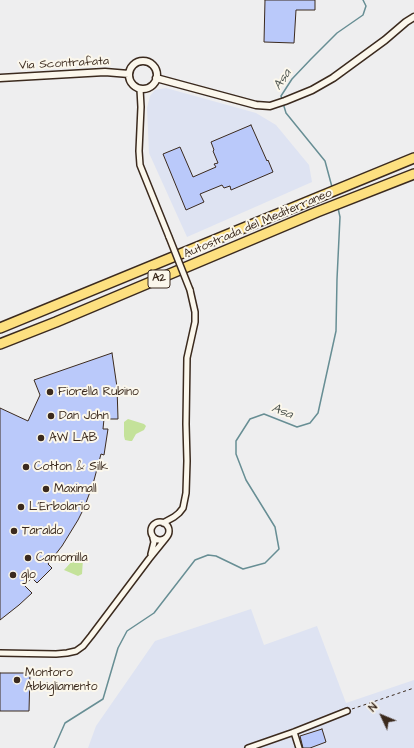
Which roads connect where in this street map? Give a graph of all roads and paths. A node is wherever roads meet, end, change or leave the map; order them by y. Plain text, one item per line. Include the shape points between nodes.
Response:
1 (414, 17) edge
2 (128, 74) junction
3 (0, 78) edge
4 (156, 78) junction
5 (140, 89) junction
6 (414, 158) edge
7 (414, 174) edge
8 (0, 328) edge
9 (0, 344) edge
10 (163, 522) junction
11 (153, 538) junction
12 (166, 538) junction
13 (149, 559) junction
14 (0, 653) edge
15 (414, 688) edge
16 (347, 711) joint
17 (294, 732) junction
18 (248, 748) edge
19 (299, 748) edge

1 - 4 street via 333,78 312,90 270,106 256,105
2 - 3 street, Via Scontrafata via 104,72
2 - 4 street via 132,65 145,61 156,69
2 - 5 street via 133,85
4 - 5 street via 152,85
5 - 10 street, bridge via 140,166 190,290 195,312 187,358 186,492 183,508 174,517
6 - 8 highway, Autostrada del Mediterraneo / A2
7 - 9 highway, Autostrada del Mediterraneo / A2 via 316,212
10 - 11 street via 152,527 150,533
10 - 12 street via 169,530
11 - 12 street via 161,541
11 - 13 street
12 - 13 street
13 - 14 street via 91,636 76,651 67,654
15 - 16 path
16 - 17 street
17 - 18 street
17 - 19 street

